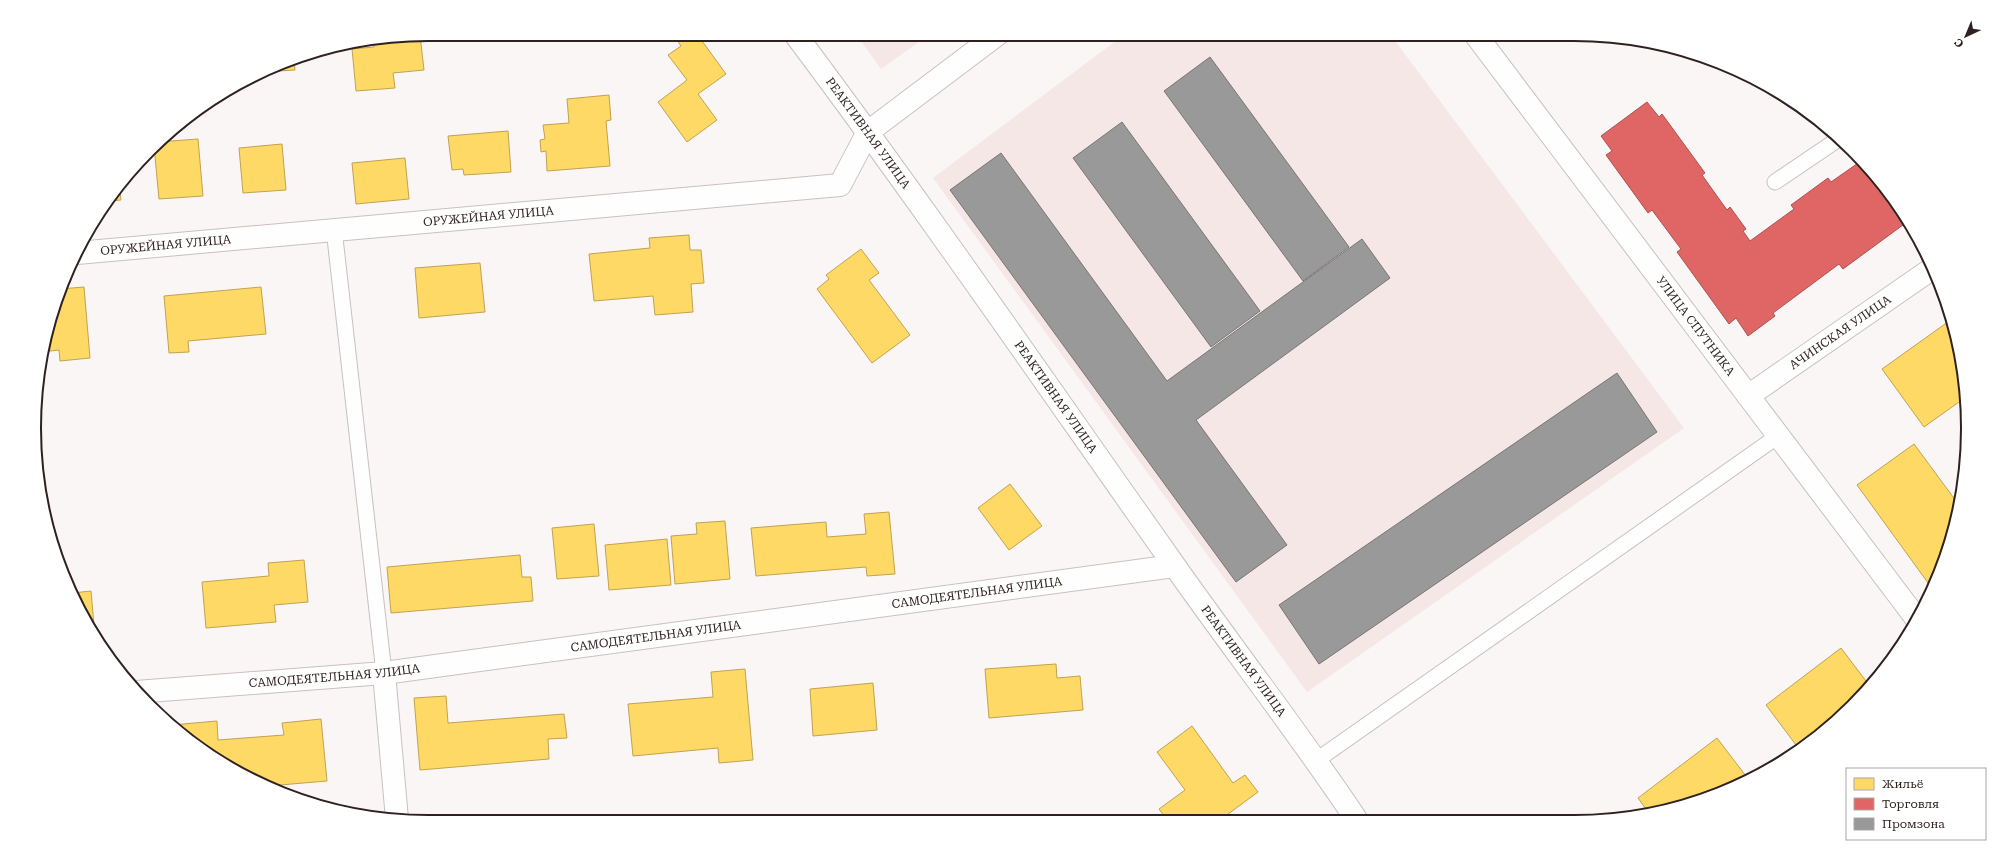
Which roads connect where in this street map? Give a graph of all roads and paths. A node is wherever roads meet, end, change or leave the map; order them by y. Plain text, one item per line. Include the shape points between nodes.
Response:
1 (800, 41) edge
2 (989, 41) edge
3 (1479, 41) edge
4 (868, 132) junction
5 (1834, 142) edge
6 (1775, 182) dead end
7 (334, 229) junction
8 (83, 252) edge
9 (1928, 272) edge
10 (1748, 396) junction
11 (1778, 436) junction
12 (1174, 566) junction
13 (1913, 614) edge
14 (384, 672) junction
15 (144, 691) edge
16 (1317, 760) junction
17 (397, 814) edge
18 (1353, 815) edge

1 - 4 street, РЕАКТИВНАЯ УЛИЦА
2 - 4 street
3 - 10 street, УЛИЦА СПУТНИКА
4 - 7 street, ОРУЖЕЙНАЯ УЛИЦА via 840,185
4 - 12 street, РЕАКТИВНАЯ УЛИЦА
5 - 6 lane
7 - 8 street, ОРУЖЕЙНАЯ УЛИЦА
7 - 14 lane
9 - 10 street, АЧИНСКАЯ УЛИЦА
10 - 11 street, УЛИЦА СПУТНИКА
11 - 13 street, УЛИЦА СПУТНИКА
11 - 16 lane
12 - 14 street, САМОДЕЯТЕЛЬНАЯ УЛИЦА
12 - 16 street, РЕАКТИВНАЯ УЛИЦА
14 - 15 street, САМОДЕЯТЕЛЬНАЯ УЛИЦА
14 - 17 street
16 - 18 street, РЕАКТИВНАЯ УЛИЦА

